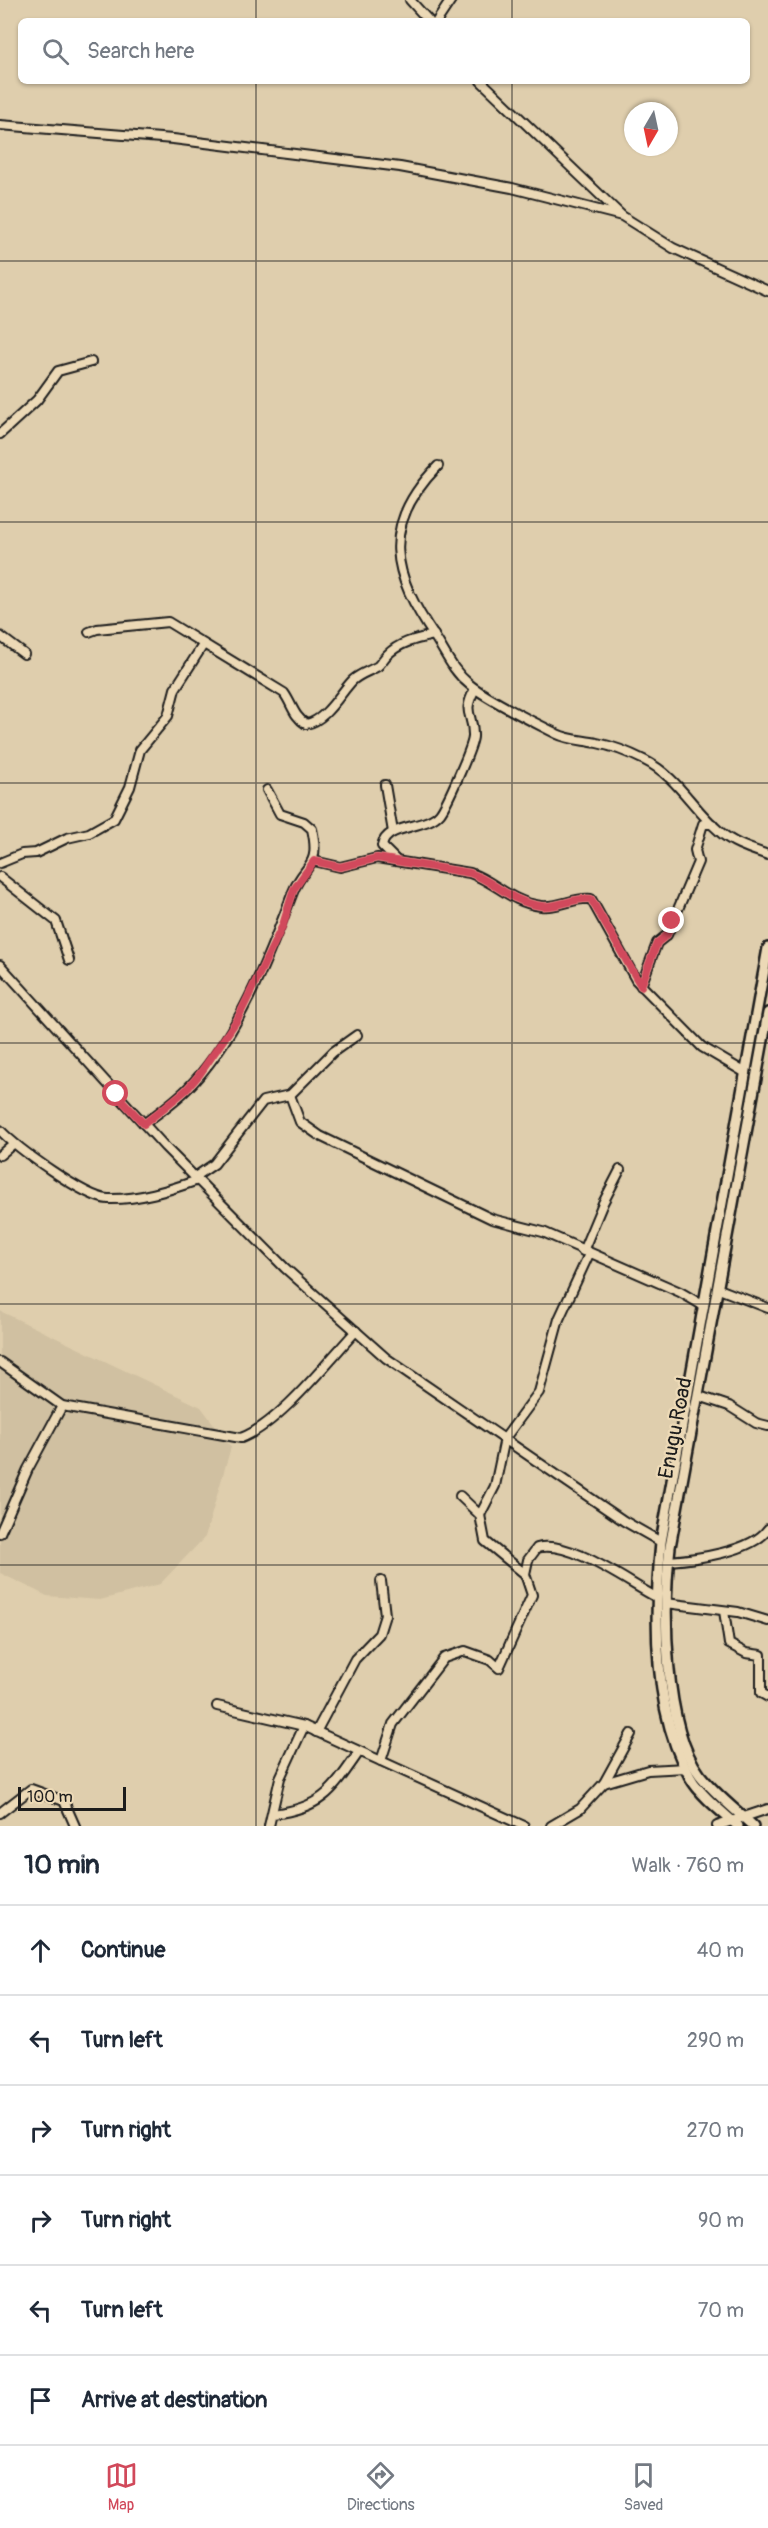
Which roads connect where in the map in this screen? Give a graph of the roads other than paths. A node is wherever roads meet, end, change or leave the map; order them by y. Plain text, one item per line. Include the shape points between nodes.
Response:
1 (410, 0) edge
2 (451, 0) edge
3 (426, 18) edge
4 (439, 18) edge
5 (484, 84) edge
6 (0, 125) edge
7 (622, 216) junction
8 (768, 291) edge
9 (91, 362) dead end
10 (0, 434) edge
11 (438, 466) dead end
12 (89, 632) dead end
13 (434, 635) junction
14 (0, 636) edge
15 (203, 645) junction
16 (24, 654) dead end
17 (475, 689) junction
18 (385, 785) dead end
19 (267, 790) dead end
20 (712, 824) junction
21 (393, 832) junction
22 (768, 855) edge
23 (314, 861) junction
24 (399, 861) junction
25 (0, 863) edge
26 (0, 878) edge
27 (768, 948) edge
28 (69, 960) dead end
29 (0, 965) edge
30 (641, 986) junction
31 (768, 1013) edge
32 (357, 1035) dead end
33 (746, 1073) junction
34 (290, 1095) junction
35 (144, 1124) junction
36 (0, 1130) edge
37 (13, 1144) junction
38 (0, 1155) edge
39 (620, 1170) dead end
40 (196, 1179) junction
41 (586, 1252) junction
42 (718, 1289) junction
43 (704, 1306) junction
44 (768, 1308) edge
45 (356, 1331) junction
46 (0, 1362) edge
47 (699, 1396) junction
48 (62, 1406) junction
49 (768, 1426) edge
50 (505, 1438) junction
51 (460, 1496) dead end
52 (480, 1515) junction
53 (768, 1529) edge
54 (0, 1533) edge
55 (661, 1542) junction
56 (669, 1561) junction
57 (525, 1574) junction
58 (381, 1581) dead end
59 (656, 1597) junction
60 (666, 1603) junction
61 (724, 1611) junction
62 (768, 1621) edge
63 (768, 1697) edge
64 (218, 1706) dead end
65 (304, 1726) junction
66 (316, 1732) junction
67 (631, 1734) dead end
68 (359, 1752) junction
69 (381, 1761) junction
70 (686, 1768) junction
71 (604, 1783) junction
72 (768, 1809) edge
73 (0, 1814) edge
74 (273, 1814) junction
75 (738, 1822) edge
76 (75, 1826) edge
77 (269, 1826) edge
78 (524, 1826) edge
79 (551, 1826) edge
80 (717, 1826) edge
81 (753, 1826) edge

1 - 3 street
2 - 4 street
5 - 7 street
6 - 7 street via 173,139 400,167 512,188
7 - 8 street via 673,248
9 - 10 street via 58,371 37,400
11 - 13 street via 410,502 396,546 414,608
12 - 15 street via 165,622
13 - 15 street via 405,642 354,679 329,708 306,724 297,718 284,693
13 - 17 street via 458,674
14 - 16 street
15 - 25 street via 175,689 168,716 140,750 130,787 114,819 89,833
17 - 20 street via 559,735 599,743 644,760 677,783
17 - 21 street via 467,706 473,740 440,813
18 - 21 street
19 - 23 street via 280,814 312,829
20 - 22 street via 732,842
20 - 30 street via 703,824 695,850 698,862 667,935 657,943
21 - 24 street via 382,846
23 - 24 street via 340,867 377,858
23 - 35 street via 294,889 283,925 237,1020 186,1090
24 - 30 street via 470,873 505,894 542,906 591,899
26 - 28 street via 56,921
27 - 33 main road
29 - 35 street
30 - 33 street via 702,1047
31 - 42 main road, Enugu Road
32 - 34 street via 333,1052
33 - 43 main road
34 - 40 street via 264,1101 214,1164
34 - 41 street via 300,1122 320,1136 492,1219 543,1232
35 - 40 street
36 - 37 street
37 - 38 street
37 - 40 street via 100,1198 166,1192
39 - 41 street via 603,1203
40 - 45 street via 285,1268
41 - 43 street
41 - 50 street via 560,1319 539,1392
42 - 44 street
42 - 47 main road, Enugu Road
43 - 55 main road
45 - 48 street via 279,1413 255,1433 241,1438
45 - 50 street via 386,1358
46 - 48 street
47 - 49 street
47 - 56 main road, Enugu Road
48 - 54 street
50 - 52 street via 495,1486
50 - 55 street via 624,1521
51 - 52 street
52 - 57 street via 486,1541
53 - 56 street via 750,1544 698,1558
55 - 59 main road
56 - 60 main road, Enugu Road
57 - 59 street via 528,1560 537,1548 552,1547 604,1567
57 - 69 street via 532,1595 500,1668 465,1651 444,1658 393,1724
58 - 66 street via 385,1615 379,1634 355,1659
59 - 70 main road via 662,1679 673,1733
60 - 61 street
60 - 75 main road, Enugu Road via 671,1677 687,1747 701,1776
61 - 62 street
61 - 63 street via 729,1644 761,1655 761,1693
64 - 65 street
65 - 66 street
65 - 74 street via 280,1778
66 - 68 street
67 - 71 street
68 - 69 street
68 - 74 street via 340,1779 312,1806
69 - 78 street
70 - 71 street via 648,1770
70 - 75 main road via 694,1783
71 - 79 street via 580,1809
72 - 75 street
73 - 76 street via 31,1789 64,1801
74 - 77 street
75 - 80 street
75 - 81 main road, Enugu Road

